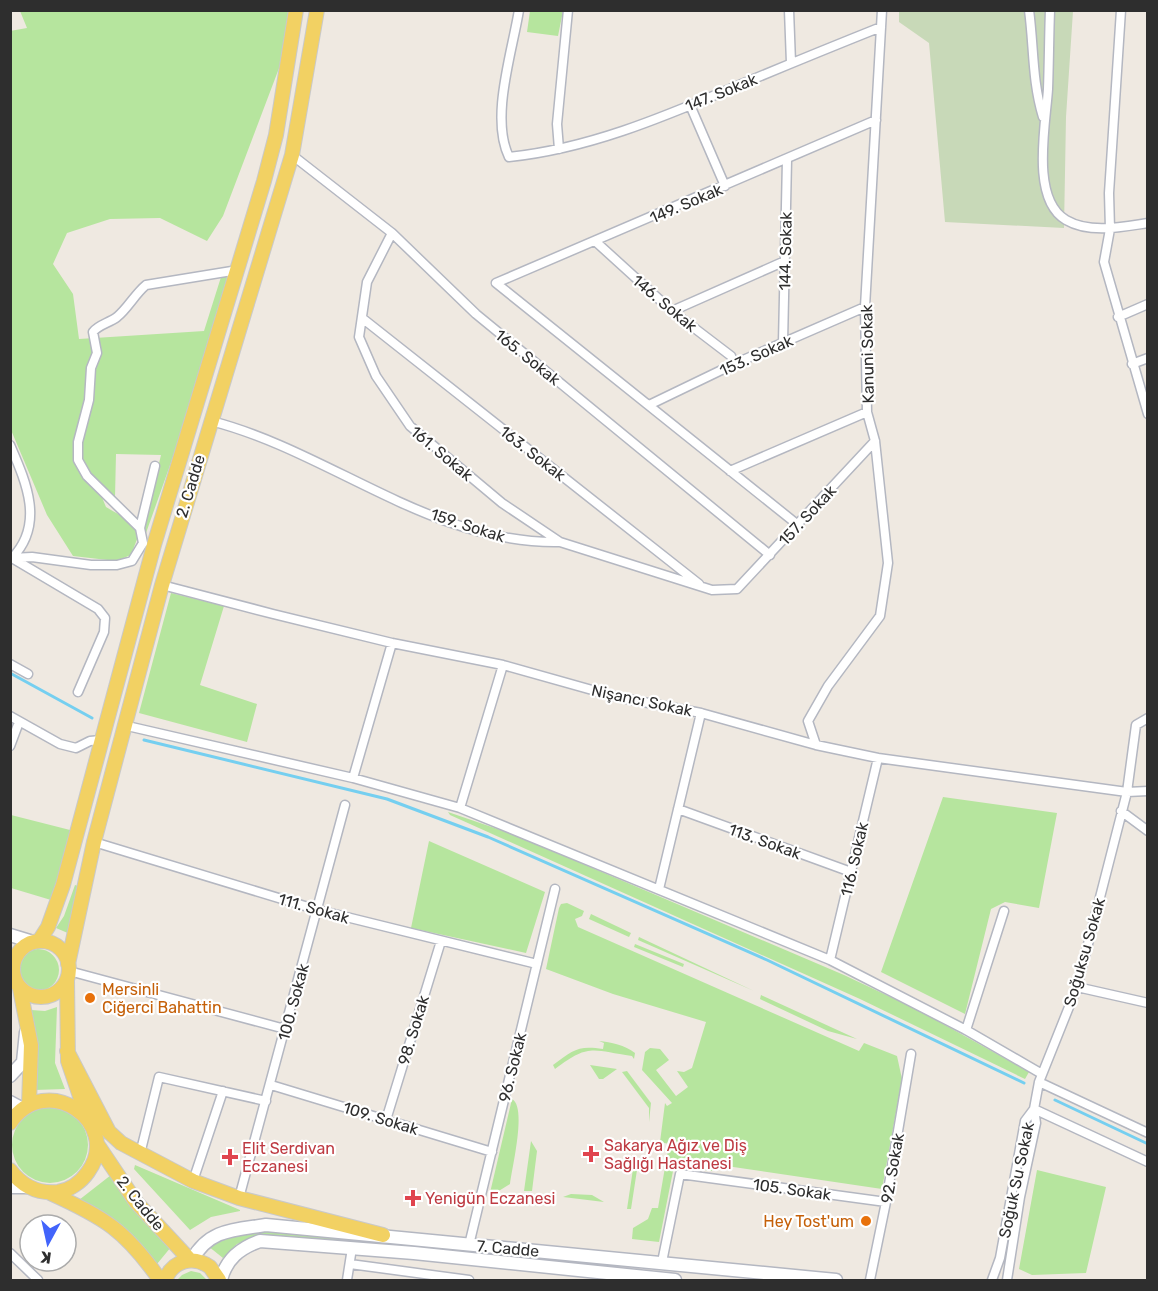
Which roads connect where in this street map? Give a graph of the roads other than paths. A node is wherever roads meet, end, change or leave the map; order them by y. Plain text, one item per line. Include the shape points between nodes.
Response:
1 (296, 10) edge
2 (317, 10) edge
3 (519, 10) edge
4 (568, 10) edge
5 (789, 10) edge
6 (882, 10) edge
7 (1029, 10) edge
8 (1050, 10) edge
9 (1121, 10) edge
10 (881, 27) junction
11 (791, 63) junction
12 (690, 105) junction
13 (876, 120) junction
14 (1045, 123) junction
15 (559, 149) junction
16 (292, 155) junction
17 (787, 160) junction
18 (724, 186) junction
19 (1148, 223) edge
20 (1110, 229) junction
21 (392, 233) junction
22 (595, 241) junction
23 (784, 261) junction
24 (238, 270) junction
25 (1148, 304) edge
26 (865, 307) junction
27 (672, 311) junction
28 (1118, 317) junction
29 (362, 318) junction
30 (783, 343) junction
31 (1148, 357) edge
32 (734, 364) junction
33 (1132, 364) junction
34 (649, 405) junction
35 (867, 412) junction
36 (1148, 414) edge
37 (211, 421) junction
38 (875, 441) junction
39 (10, 445) edge
40 (155, 466) dead end
41 (730, 471) junction
42 (798, 525) junction
43 (140, 528) junction
44 (560, 542) junction
45 (148, 544) junction
46 (770, 555) junction
47 (11, 558) edge
48 (162, 585) junction
49 (704, 588) junction
50 (737, 588) joint
51 (392, 643) junction
52 (10, 664) edge
53 (503, 665) junction
54 (28, 674) dead end
55 (78, 692) dead end
56 (701, 713) junction
57 (10, 716) edge
58 (1147, 718) edge
59 (19, 722) junction
60 (123, 725) junction
61 (101, 740) junction
62 (816, 745) junction
63 (10, 746) edge
64 (878, 758) junction
65 (353, 778) junction
66 (1148, 791) edge
67 (1126, 792) junction
68 (345, 805) dead end
69 (460, 808) junction
70 (678, 809) junction
71 (1121, 811) junction
72 (1148, 831) edge
73 (94, 842) junction
74 (851, 872) junction
75 (555, 889) dead end
76 (659, 889) junction
77 (318, 910) junction
78 (1004, 911) dead end
79 (10, 935) edge
80 (36, 941) junction
81 (441, 941) junction
82 (830, 960) junction
83 (537, 964) junction
84 (68, 971) junction
85 (15, 982) edge
86 (1077, 987) junction
87 (1148, 1003) edge
88 (27, 1025) junction
89 (285, 1029) junction
90 (966, 1030) junction
91 (67, 1051) junction
92 (911, 1054) dead end
93 (10, 1076) edge
94 (1040, 1078) junction
95 (271, 1085) junction
96 (223, 1091) junction
97 (266, 1101) junction
98 (21, 1105) edge
99 (1034, 1109) junction
100 (88, 1119) junction
101 (386, 1120) junction
102 (10, 1123) edge
103 (1148, 1133) edge
104 (97, 1144) junction
105 (492, 1152) junction
106 (140, 1154) junction
107 (1148, 1162) edge
108 (10, 1170) edge
109 (193, 1181) junction
110 (10, 1187) edge
111 (29, 1187) junction
112 (50, 1193) junction
113 (239, 1198) junction
114 (886, 1202) junction
115 (382, 1235) junction
116 (469, 1245) junction
117 (352, 1248) junction
118 (10, 1253) edge
119 (191, 1260) junction
120 (662, 1262) junction
121 (350, 1264) junction
122 (38, 1281) edge
123 (160, 1281) edge
124 (165, 1281) edge
125 (220, 1281) edge
126 (347, 1281) edge
127 (470, 1281) edge
128 (675, 1281) edge
129 (836, 1281) edge
130 (870, 1281) edge
131 (992, 1281) edge
132 (1007, 1281) edge

1 - 24 main road, 2. Cadde via 276,135
2 - 16 main road, 2. Cadde
3 - 15 street, 147. Sokak via 501,104 501,141 509,157
4 - 15 street via 557,124
5 - 11 street
6 - 10 street, Kanuni Sokak
7 - 14 street via 1035,89
8 - 14 street
9 - 20 street
10 - 11 street, 147. Sokak
10 - 13 street, Kanuni Sokak
11 - 12 street, 147. Sokak
12 - 15 street, 147. Sokak
12 - 18 street
13 - 17 street, 149. Sokak
13 - 26 street, Kanuni Sokak
14 - 20 street via 1043,167 1055,209 1065,220
16 - 21 street, 165. Sokak
16 - 37 main road, 2. Cadde
17 - 18 street, 149. Sokak
17 - 23 street, 144. Sokak
18 - 22 street, 149. Sokak
19 - 20 street
20 - 28 street via 1104,262
21 - 29 street, 161. Sokak via 367,282
21 - 46 street, 165. Sokak via 476,314
22 - 27 street, 146. Sokak
22 - 34 street, 149. Sokak via 496,283
23 - 27 street
23 - 30 street, 144. Sokak
24 - 43 street via 146,285 121,314 93,333 97,353 91,368 78,460 87,476
24 - 45 main road, 2. Cadde
25 - 28 street
26 - 30 street, 153. Sokak
26 - 35 street, Kanuni Sokak
27 - 32 street, 146. Sokak via 731,356
28 - 33 street
29 - 44 street, 161. Sokak via 359,337 376,376 410,426 502,503
29 - 49 street, 163. Sokak
30 - 32 street, 153. Sokak
31 - 33 street
32 - 34 street, 153. Sokak
33 - 36 street
34 - 41 street
35 - 38 street, Kanuni Sokak
35 - 41 street
37 - 44 street, 159. Sokak via 245,429 405,504 499,538
37 - 48 main road, 2. Cadde
38 - 42 street, 157. Sokak
38 - 62 street, Kanuni Sokak via 888,563 880,616 828,686 808,721
39 - 47 street via 31,504 21,549
40 - 43 street
41 - 42 street
42 - 46 street, 157. Sokak
43 - 45 street
44 - 49 street, 159. Sokak
45 - 47 street via 132,561 117,565 33,556
45 - 61 main road, 2. Cadde
46 - 50 street, 157. Sokak
47 - 55 street via 98,609 105,618 104,632
48 - 51 street, Nişancı Sokak
48 - 60 main road, 2. Cadde
49 - 50 street, 159. Sokak
51 - 53 street, Nişancı Sokak
51 - 65 street
52 - 54 street
53 - 56 street, Nişancı Sokak via 617,697
53 - 69 street
56 - 62 street, Nişancı Sokak
56 - 70 street
57 - 59 street
58 - 67 street, Soğuksu Sokak via 1136,724
59 - 61 street via 60,744 76,748
59 - 63 street
60 - 65 street
60 - 73 main road, 2. Cadde
61 - 80 main road, 2. Cadde via 63,885 48,927
62 - 64 street, Nişancı Sokak
64 - 67 street, Nişancı Sokak
64 - 74 street, 116. Sokak
65 - 69 street
66 - 67 street, Nişancı Sokak
67 - 71 street, Soğuksu Sokak
68 - 77 street, 100. Sokak
69 - 76 street
70 - 74 street, 113. Sokak
70 - 76 street
71 - 72 street
71 - 86 street, Soğuksu Sokak
73 - 77 street, 111. Sokak
73 - 84 main road, 2. Cadde
74 - 82 street, 116. Sokak
75 - 83 street, 96. Sokak
76 - 82 street
77 - 81 street, 111. Sokak
77 - 89 street, 100. Sokak
78 - 90 street
79 - 80 main road
80 - 84 main road via 55,945 66,956
80 - 85 main road via 17,953 12,971
81 - 83 street, 111. Sokak
81 - 101 street, 98. Sokak
82 - 90 street
83 - 105 street, 96. Sokak
84 - 85 main road via 55,993 46,997 28,994
84 - 89 street
84 - 91 main road, 2. Cadde
85 - 88 main road
86 - 87 street
86 - 94 street, Soğuksu Sokak
88 - 93 main road via 23,1062
88 - 98 main road via 31,1045
89 - 95 street, 100. Sokak
90 - 94 street
91 - 100 main road, 2. Cadde via 73,1083
91 - 106 main road via 110,1132
92 - 114 street, 92. Sokak
94 - 99 street, Soğuksu Sokak
94 - 103 street
95 - 97 street, 100. Sokak
95 - 101 street, 109. Sokak
96 - 97 street
96 - 106 street via 159,1077
96 - 109 street
97 - 113 street, 100. Sokak
98 - 100 main road via 42,1101 67,1103
98 - 102 main road
99 - 107 street
99 - 131 street, Soğuk Su Sokak via 1025,1121 1000,1258
99 - 132 street, Soğuk Su Sokak via 1036,1123
100 - 104 main road, 2. Cadde
101 - 105 street, 109. Sokak
104 - 112 main road via 92,1168 84,1178 69,1188
104 - 119 main road, 2. Cadde via 136,1202
105 - 116 street, 96. Sokak
106 - 109 main road
108 - 111 main road
109 - 113 main road
110 - 111 main road
111 - 112 main road, 2. Cadde
112 - 123 main road, 2. Cadde via 93,1212 118,1229
113 - 115 main road
114 - 120 street, 105. Sokak via 680,1174
114 - 130 street, 92. Sokak
115 - 116 main road, 7. Cadde
115 - 119 main road, 7. Cadde via 266,1225 212,1237 201,1244
116 - 120 main road, 7. Cadde
117 - 121 street
117 - 125 main road, 7. Cadde via 260,1241 242,1247 223,1270
117 - 128 main road, 7. Cadde
118 - 122 street
119 - 124 main road via 177,1264
119 - 125 main road, 2. Cadde via 210,1267
120 - 129 main road, 7. Cadde
121 - 126 street
121 - 127 street

